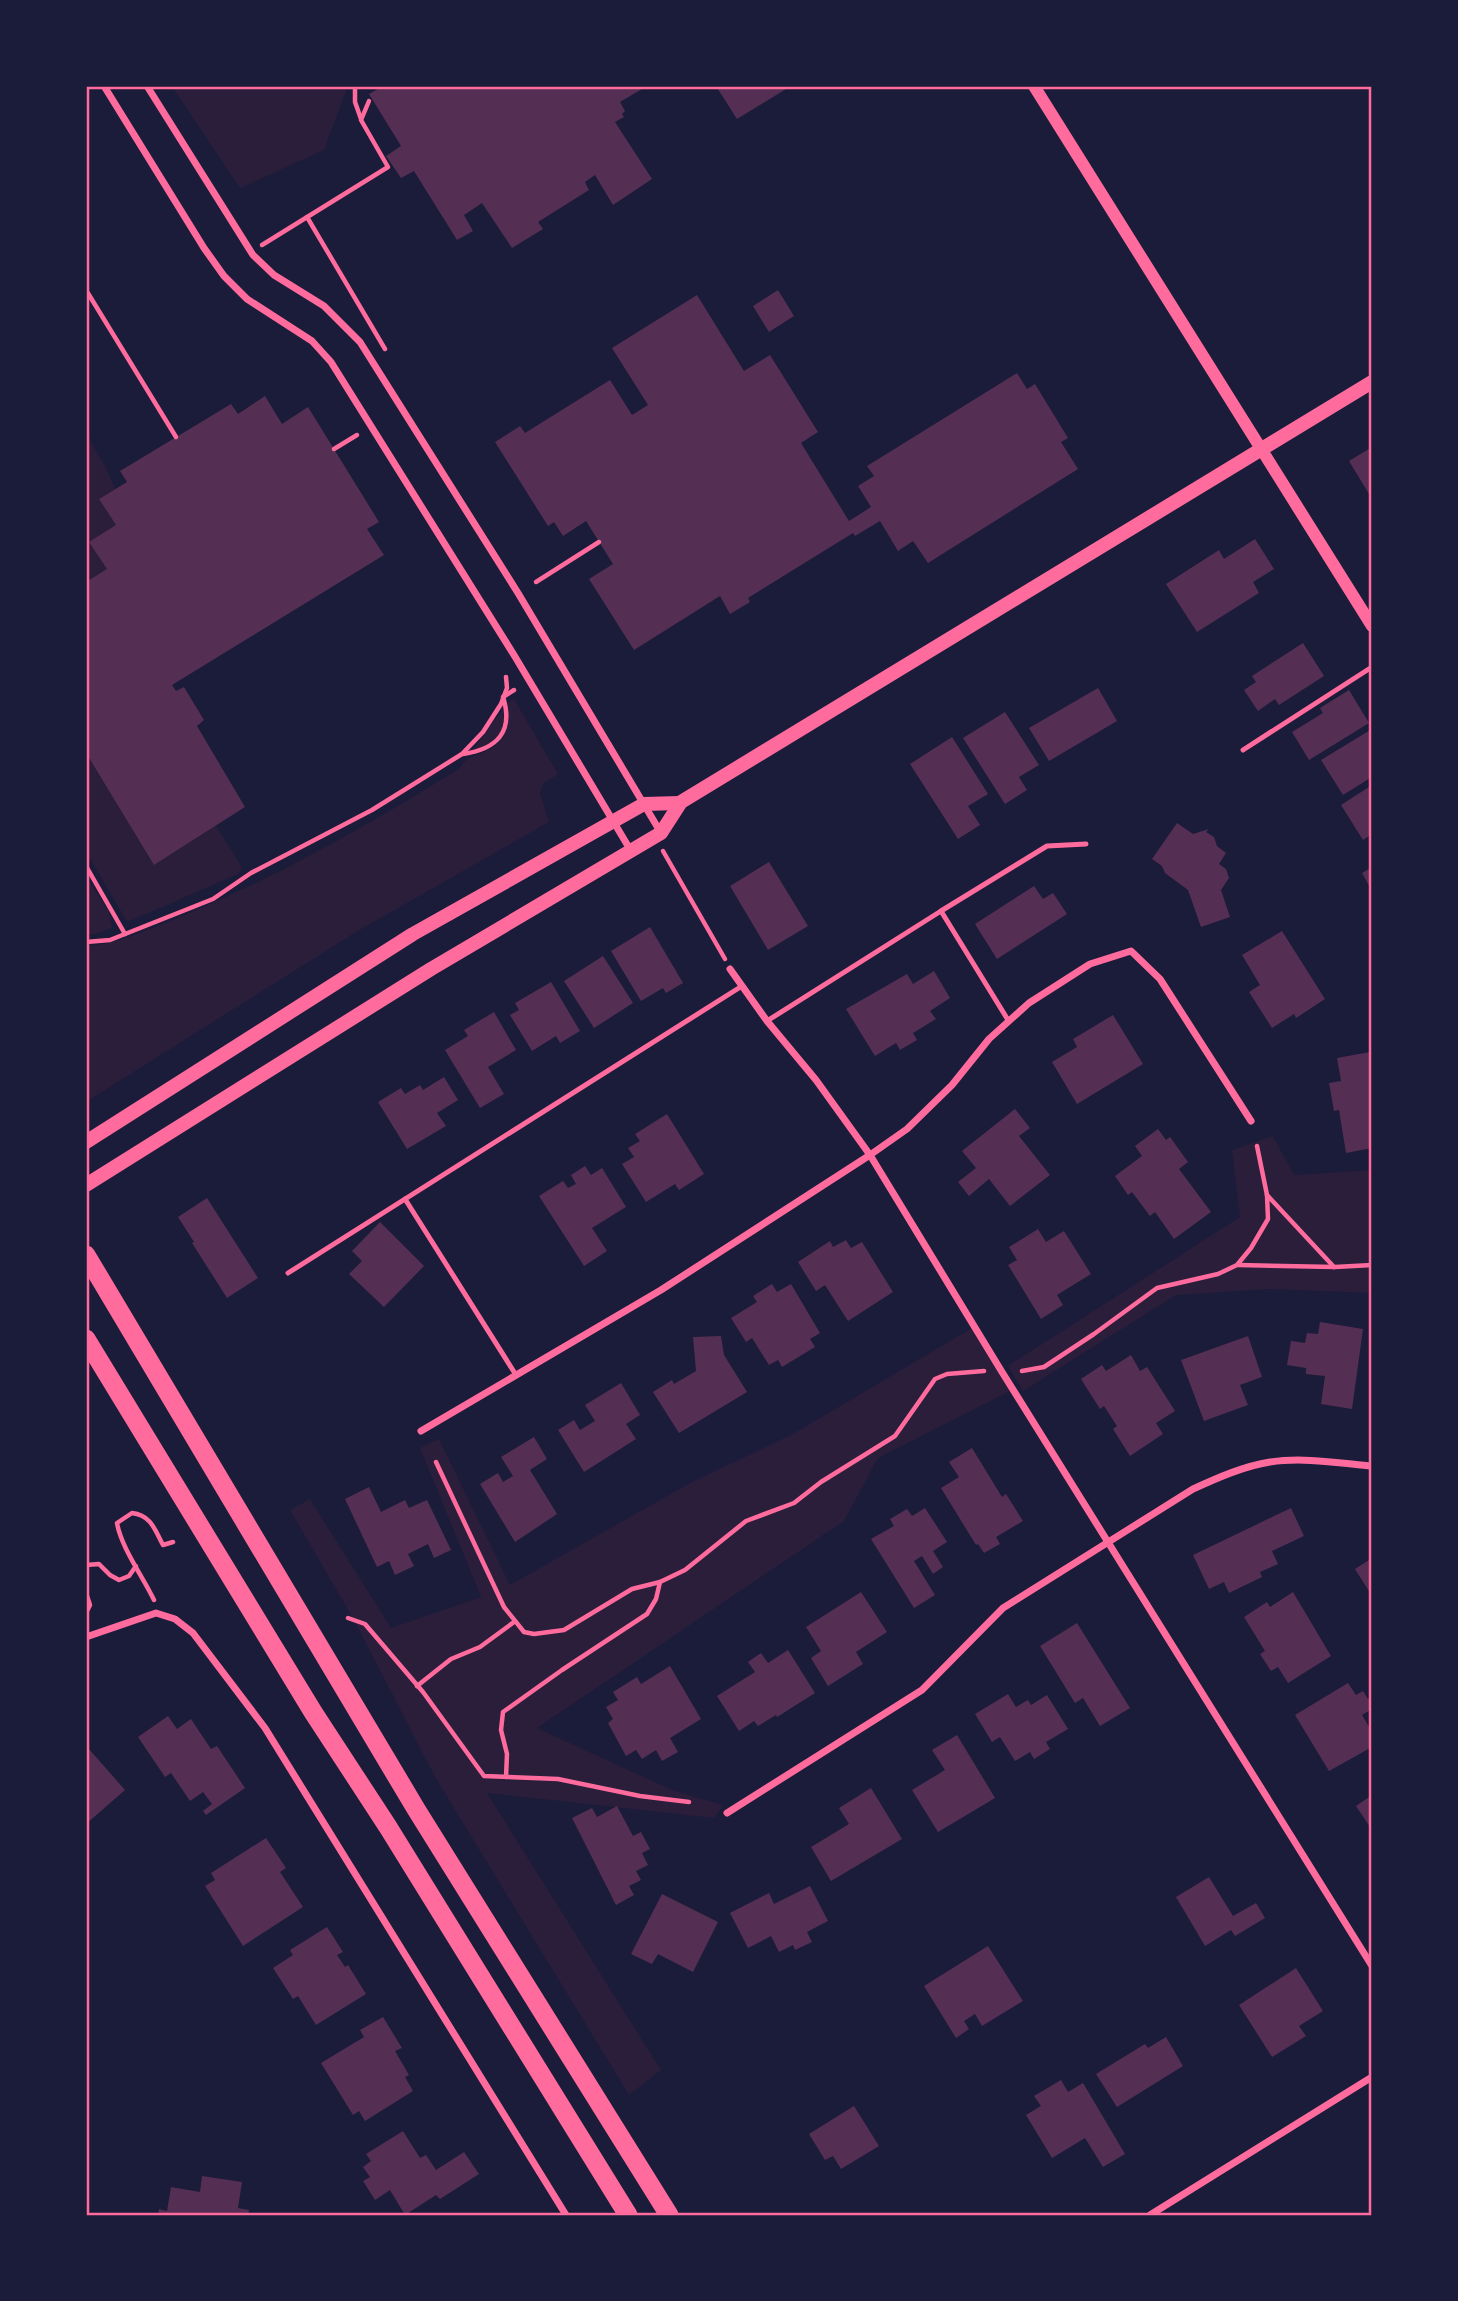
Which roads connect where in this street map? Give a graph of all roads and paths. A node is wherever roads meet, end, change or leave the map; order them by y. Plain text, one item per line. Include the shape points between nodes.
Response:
1 (104, 86) edge
2 (147, 86) edge
3 (355, 86) edge
4 (1034, 86) edge
5 (369, 101) dead end
6 (361, 120) junction
7 (307, 217) junction
8 (261, 245) dead end
9 (86, 290) edge
10 (385, 349) dead end
11 (1372, 382) edge
12 (357, 435) dead end
13 (176, 438) dead end
14 (334, 449) dead end
15 (1261, 449) junction
16 (599, 542) dead end
17 (536, 582) dead end
18 (1372, 626) edge
19 (1372, 667) edge
20 (506, 677) dead end
21 (514, 690) dead end
22 (503, 697) junction
23 (1243, 750) dead end
24 (462, 754) junction
25 (679, 803) junction
26 (644, 804) junction
27 (613, 821) junction
28 (661, 833) junction
29 (1086, 844) dead end
30 (631, 851) junction
31 (668, 860) dead end
32 (86, 866) edge
33 (941, 911) junction
34 (125, 934) junction
35 (86, 942) edge
36 (730, 969) joint
37 (742, 986) junction
38 (1008, 1020) junction
39 (768, 1021) junction
40 (1251, 1121) dead end
41 (86, 1142) edge
42 (1257, 1146) dead end
43 (870, 1155) junction
44 (86, 1185) edge
45 (1267, 1195) junction
46 (405, 1199) junction
47 (86, 1255) edge
48 (1237, 1265) junction
49 (1372, 1265) edge
50 (1335, 1267) junction
51 (288, 1273) dead end
52 (86, 1339) edge
53 (985, 1371) dead end
54 (1023, 1371) dead end
55 (516, 1375) junction
56 (421, 1431) dead end
57 (436, 1462) dead end
58 (1372, 1466) edge
59 (173, 1542) dead end
60 (1108, 1542) junction
61 (86, 1565) edge
62 (136, 1565) junction
63 (660, 1582) junction
64 (86, 1593) edge
65 (154, 1600) dead end
66 (86, 1613) edge
67 (348, 1619) dead end
68 (514, 1622) junction
69 (86, 1637) edge
70 (417, 1686) junction
71 (506, 1777) junction
72 (689, 1802) dead end
73 (727, 1813) dead end
74 (1372, 1966) edge
75 (1372, 2077) edge
76 (566, 2215) edge
77 (628, 2215) edge
78 (669, 2215) edge
79 (1150, 2215) edge

1 - 27 street via 224,276 247,299 312,341 331,362
2 - 26 street via 253,255 274,275 324,306 360,342
3 - 6 path
4 - 15 street
5 - 6 path
6 - 7 path via 388,167
7 - 8 path
7 - 10 path
9 - 13 path
11 - 15 main road
12 - 14 path
15 - 18 street
15 - 25 main road
16 - 17 path
19 - 23 lane
20 - 22 path
21 - 22 path
22 - 24 path via 483,732
22 - 24 path via 505,732 477,752
24 - 34 path via 213,899
25 - 26 main road
25 - 28 main road
26 - 27 main road
26 - 28 street
27 - 30 street
27 - 41 main road via 413,934
28 - 30 main road
29 - 33 lane via 1047,846
30 - 44 main road via 431,969
31 - 36 path
32 - 34 path
33 - 38 lane
33 - 39 lane
34 - 35 path
36 - 37 street
37 - 39 street
37 - 46 lane
38 - 40 street via 1090,964 1131,951 1160,979
38 - 43 street via 952,1085
39 - 43 street
42 - 45 path
43 - 55 street via 661,1290
43 - 60 street
45 - 48 path via 1268,1219
45 - 50 path
46 - 51 lane
46 - 55 lane
47 - 78 highway via 416,1809
48 - 50 path
48 - 54 path via 1157,1288 1044,1367
49 - 50 path
52 - 77 highway
53 - 63 path via 935,1378 895,1436 794,1503 746,1521 685,1570
55 - 56 street
57 - 68 path
58 - 60 street via 1270,1462 1193,1489
59 - 62 path via 163,1545 149,1519 140,1514 123,1517 117,1523 119,1535
60 - 73 street via 1003,1608 922,1690
60 - 74 street
61 - 62 path via 99,1564 119,1580 129,1576
62 - 65 path
63 - 68 path via 632,1590 564,1630 534,1634
63 - 71 path via 647,1614 503,1712
64 - 66 path via 90,1605
67 - 70 path via 365,1624
68 - 70 path via 480,1647 451,1659
69 - 76 street via 156,1613 175,1619 193,1633 265,1728
70 - 71 path via 484,1776
71 - 72 path via 558,1779
75 - 79 street

